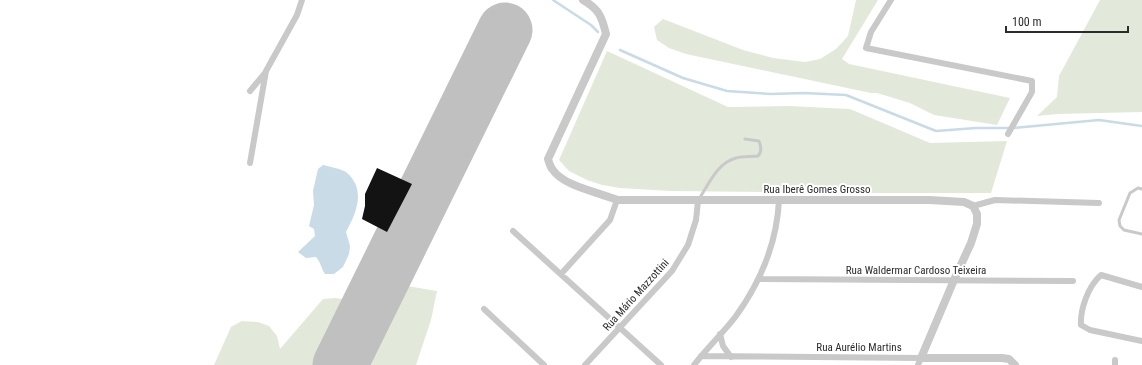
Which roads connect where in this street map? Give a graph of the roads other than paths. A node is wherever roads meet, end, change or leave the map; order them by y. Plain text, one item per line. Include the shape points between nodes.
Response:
1 (302, 0) edge
2 (583, 0) edge
3 (891, 0) edge
4 (266, 71) junction
5 (250, 91) dead end
6 (1008, 134) dead end
7 (745, 139) dead end
8 (250, 163) dead end
9 (1142, 189) edge
10 (617, 200) junction
11 (780, 200) junction
12 (698, 201) junction
13 (1099, 203) dead end
14 (973, 206) junction
15 (513, 231) dead end
16 (1142, 234) edge
17 (561, 274) junction
18 (759, 279) junction
19 (954, 280) junction
20 (1073, 281) dead end
21 (1142, 288) edge
22 (484, 309) dead end
23 (620, 328) junction
24 (720, 334) junction
25 (1142, 341) edge
26 (701, 356) junction
27 (731, 358) junction
28 (919, 362) edge
29 (544, 365) edge
30 (585, 365) edge
31 (661, 365) edge
32 (694, 365) edge
33 (1015, 365) edge

1 - 4 street via 297,15
2 - 10 street, Rua Iberê Gomes Grosso via 592,5 603,18 606,34 548,158 553,171 567,181
3 - 6 street via 871,32 866,48 1032,81 1032,92
4 - 5 street
4 - 8 street
7 - 12 lane, Rua Mário Mazzottini via 759,141 761,153 758,156 736,158 724,163
9 - 16 lane via 1138,188 1130,193 1119,220 1124,230
10 - 12 street, Rua Iberê Gomes Grosso
10 - 17 street via 610,220
11 - 12 street, Rua Iberê Gomes Grosso
11 - 14 street, Rua Iberê Gomes Grosso via 929,200 964,202
11 - 18 street via 772,248
12 - 23 street, Rua Mário Mazzottini via 696,220 688,245 672,271
13 - 14 street, Rua Iberê Gomes Grosso via 995,200
14 - 19 street via 977,214 977,224
15 - 17 street
17 - 23 street
18 - 19 street, Rua Waldermar Cardoso Teixeira
18 - 24 street via 735,317
19 - 20 street, Rua Waldermar Cardoso Teixeira
19 - 28 street
21 - 25 street via 1101,276 1090,289 1081,317 1081,325 1090,330
22 - 29 street
23 - 30 street, Rua Mário Mazzottini
23 - 31 street
24 - 26 street
24 - 27 street via 723,346
26 - 27 street, Rua Aurélio Martins
26 - 32 street
27 - 28 street, Rua Aurélio Martins
28 - 33 street, Rua Aurélio Martins via 1002,358 1009,359

